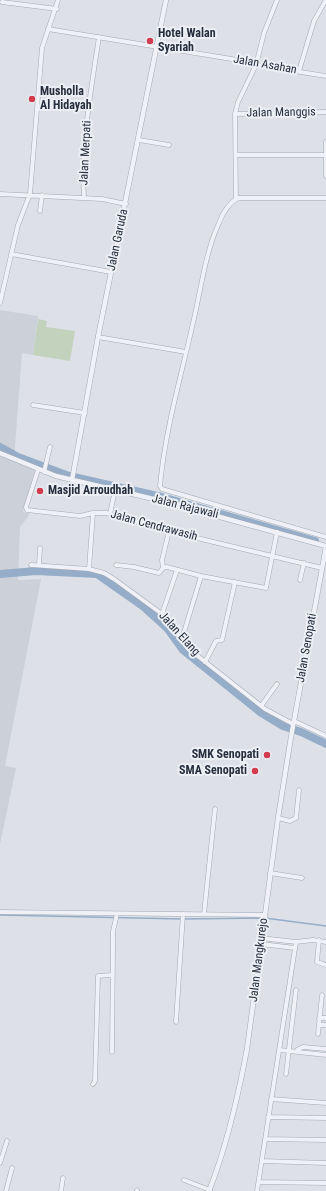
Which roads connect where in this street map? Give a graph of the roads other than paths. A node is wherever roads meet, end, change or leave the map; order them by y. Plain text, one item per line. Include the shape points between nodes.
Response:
1 (58, 0) edge
2 (166, 0) edge
3 (277, 0) edge
4 (326, 0) edge
5 (2, 2) dead end
6 (57, 10) junction
7 (48, 29) junction
8 (99, 37) junction
9 (157, 47) junction
10 (256, 65) junction
11 (299, 71) junction
12 (326, 76) edge
13 (326, 112) edge
14 (235, 114) junction
15 (139, 140) junction
16 (326, 142) edge
17 (169, 145) dead end
18 (236, 155) junction
19 (326, 155) edge
20 (326, 176) edge
21 (0, 194) edge
22 (30, 194) junction
23 (42, 195) junction
24 (84, 198) junction
25 (326, 198) edge
26 (236, 199) junction
27 (126, 204) junction
28 (40, 211) dead end
29 (11, 254) junction
30 (112, 272) junction
31 (2, 286) edge
32 (0, 303) edge
33 (98, 337) junction
34 (186, 352) junction
35 (33, 405) dead end
36 (85, 413) junction
37 (50, 447) dead end
38 (0, 453) edge
39 (45, 468) junction
40 (38, 470) junction
41 (72, 479) junction
42 (115, 490) junction
43 (93, 513) junction
44 (110, 514) junction
45 (169, 530) junction
46 (277, 532) junction
47 (326, 536) edge
48 (326, 546) edge
49 (40, 548) dead end
50 (273, 556) junction
51 (304, 563) junction
52 (31, 565) dead end
53 (116, 565) dead end
54 (38, 566) junction
55 (163, 568) junction
56 (322, 568) junction
57 (89, 569) junction
58 (177, 570) junction
59 (201, 576) junction
60 (300, 580) dead end
61 (235, 582) junction
62 (162, 614) junction
63 (182, 639) junction
64 (205, 662) junction
65 (277, 684) dead end
66 (261, 706) junction
67 (293, 723) junction
68 (326, 736) edge
69 (299, 790) dead end
70 (215, 809) dead end
71 (278, 818) junction
72 (270, 873) junction
73 (302, 878) dead end
74 (0, 912) edge
75 (204, 914) junction
76 (117, 916) junction
77 (182, 917) junction
78 (264, 918) junction
79 (262, 938) junction
80 (319, 940) junction
81 (296, 942) junction
82 (326, 942) edge
83 (261, 944) junction
84 (295, 948) junction
85 (326, 965) edge
86 (112, 975) junction
87 (296, 990) dead end
88 (322, 995) dead end
89 (319, 1018) junction
90 (326, 1018) edge
91 (176, 1022) dead end
92 (319, 1025) junction
93 (326, 1025) edge
94 (318, 1034) dead end
95 (326, 1049) edge
96 (280, 1050) junction
97 (289, 1050) junction
98 (296, 1050) junction
99 (112, 1052) dead end
100 (326, 1055) edge
101 (286, 1074) dead end
102 (93, 1084) dead end
103 (271, 1099) junction
104 (326, 1103) edge
105 (268, 1117) junction
106 (326, 1118) edge
107 (266, 1139) junction
108 (326, 1140) edge
109 (7, 1141) dead end
110 (262, 1161) junction
111 (0, 1163) edge
112 (326, 1163) edge
113 (12, 1168) dead end
114 (63, 1178) dead end
115 (184, 1180) dead end
116 (259, 1182) junction
117 (326, 1183) edge
118 (210, 1190) edge
119 (6, 1191) edge
120 (61, 1191) edge
121 (257, 1191) edge

1 - 6 street
2 - 9 street, Jalan Garuda
3 - 10 street via 264,33
4 - 11 street via 314,21
5 - 6 street
6 - 7 street
7 - 8 street, Jalan Asahan
7 - 22 street via 42,48
8 - 9 street, Jalan Asahan
8 - 24 street, Jalan Merpati via 85,138
9 - 10 street, Jalan Asahan
9 - 15 street, Jalan Garuda
10 - 11 street, Jalan Asahan
10 - 14 street
11 - 12 street, Jalan Asahan
13 - 14 street, Jalan Manggis
14 - 18 street
15 - 17 street
15 - 27 street, Jalan Garuda
16 - 19 street
18 - 19 street
18 - 26 street
19 - 20 street
21 - 22 street
22 - 23 street
22 - 29 street via 18,225
23 - 24 street
23 - 28 street
24 - 27 street
25 - 26 street
26 - 34 street via 224,212 218,224
27 - 30 street, Jalan Garuda
29 - 30 street
29 - 31 street
30 - 33 street, Jalan Garuda
31 - 32 street
33 - 34 street
33 - 36 street, Jalan Garuda
34 - 47 street via 168,427 160,488
35 - 36 street
36 - 41 street, Jalan Garuda
37 - 39 street
38 - 40 street, Jalan Rajawali
39 - 40 street, Jalan Rajawali
39 - 41 street, Jalan Rajawali
40 - 43 street, Jalan Cendrawasih via 27,510 80,516
41 - 42 street, Jalan Rajawali
42 - 44 street
42 - 46 street, Jalan Rajawali
43 - 44 street, Jalan Cendrawasih
43 - 57 street
44 - 45 street, Jalan Cendrawasih
45 - 50 street, Jalan Cendrawasih
45 - 55 street via 162,560
46 - 48 street, Jalan Rajawali
46 - 50 street
48 - 56 street, Jalan Senopati
49 - 54 street
50 - 51 street, Jalan Cendrawasih
50 - 61 street via 267,587
51 - 56 street, Jalan Cendrawasih
51 - 60 street
52 - 54 street, Jalan Elang
53 - 55 street via 159,573
54 - 57 street, Jalan Elang
55 - 58 street
56 - 67 street, Jalan Senopati
57 - 62 street, Jalan Elang via 114,579
58 - 59 street
58 - 62 street
59 - 61 street
59 - 63 street
61 - 64 street via 222,640 216,641
62 - 63 street, Jalan Elang
63 - 64 street, Jalan Elang
64 - 66 street, Jalan Elang
65 - 66 street
66 - 67 street, Jalan Elang
67 - 68 street, Jalan Elang
67 - 71 street, Jalan Mangkurejo
69 - 71 street via 296,818 290,821
70 - 75 street
71 - 72 street, Jalan Mangkurejo
72 - 73 street
72 - 78 street, Jalan Mangkurejo
74 - 76 street
75 - 77 street
75 - 78 street
76 - 77 street
76 - 86 street via 113,931
77 - 91 street
78 - 79 street, Jalan Mangkurejo
79 - 81 street
79 - 83 street, Jalan Mangkurejo
80 - 81 street
80 - 82 street
80 - 85 street via 317,962
81 - 84 street
83 - 84 street
83 - 118 street, Jalan Mangkurejo via 247,1052 227,1139
84 - 96 street
86 - 99 street
86 - 102 street via 98,976
87 - 97 street
88 - 89 street
89 - 90 street
89 - 92 street
92 - 93 street
92 - 94 street
95 - 98 street via 302,1047
96 - 97 street
96 - 103 street
97 - 98 street
97 - 101 street
98 - 100 street
103 - 104 street
103 - 105 street
105 - 106 street
105 - 107 street
107 - 108 street
107 - 110 street
109 - 111 street
110 - 112 street
110 - 116 street
113 - 119 street
114 - 120 street
115 - 118 street
116 - 117 street
116 - 121 street

